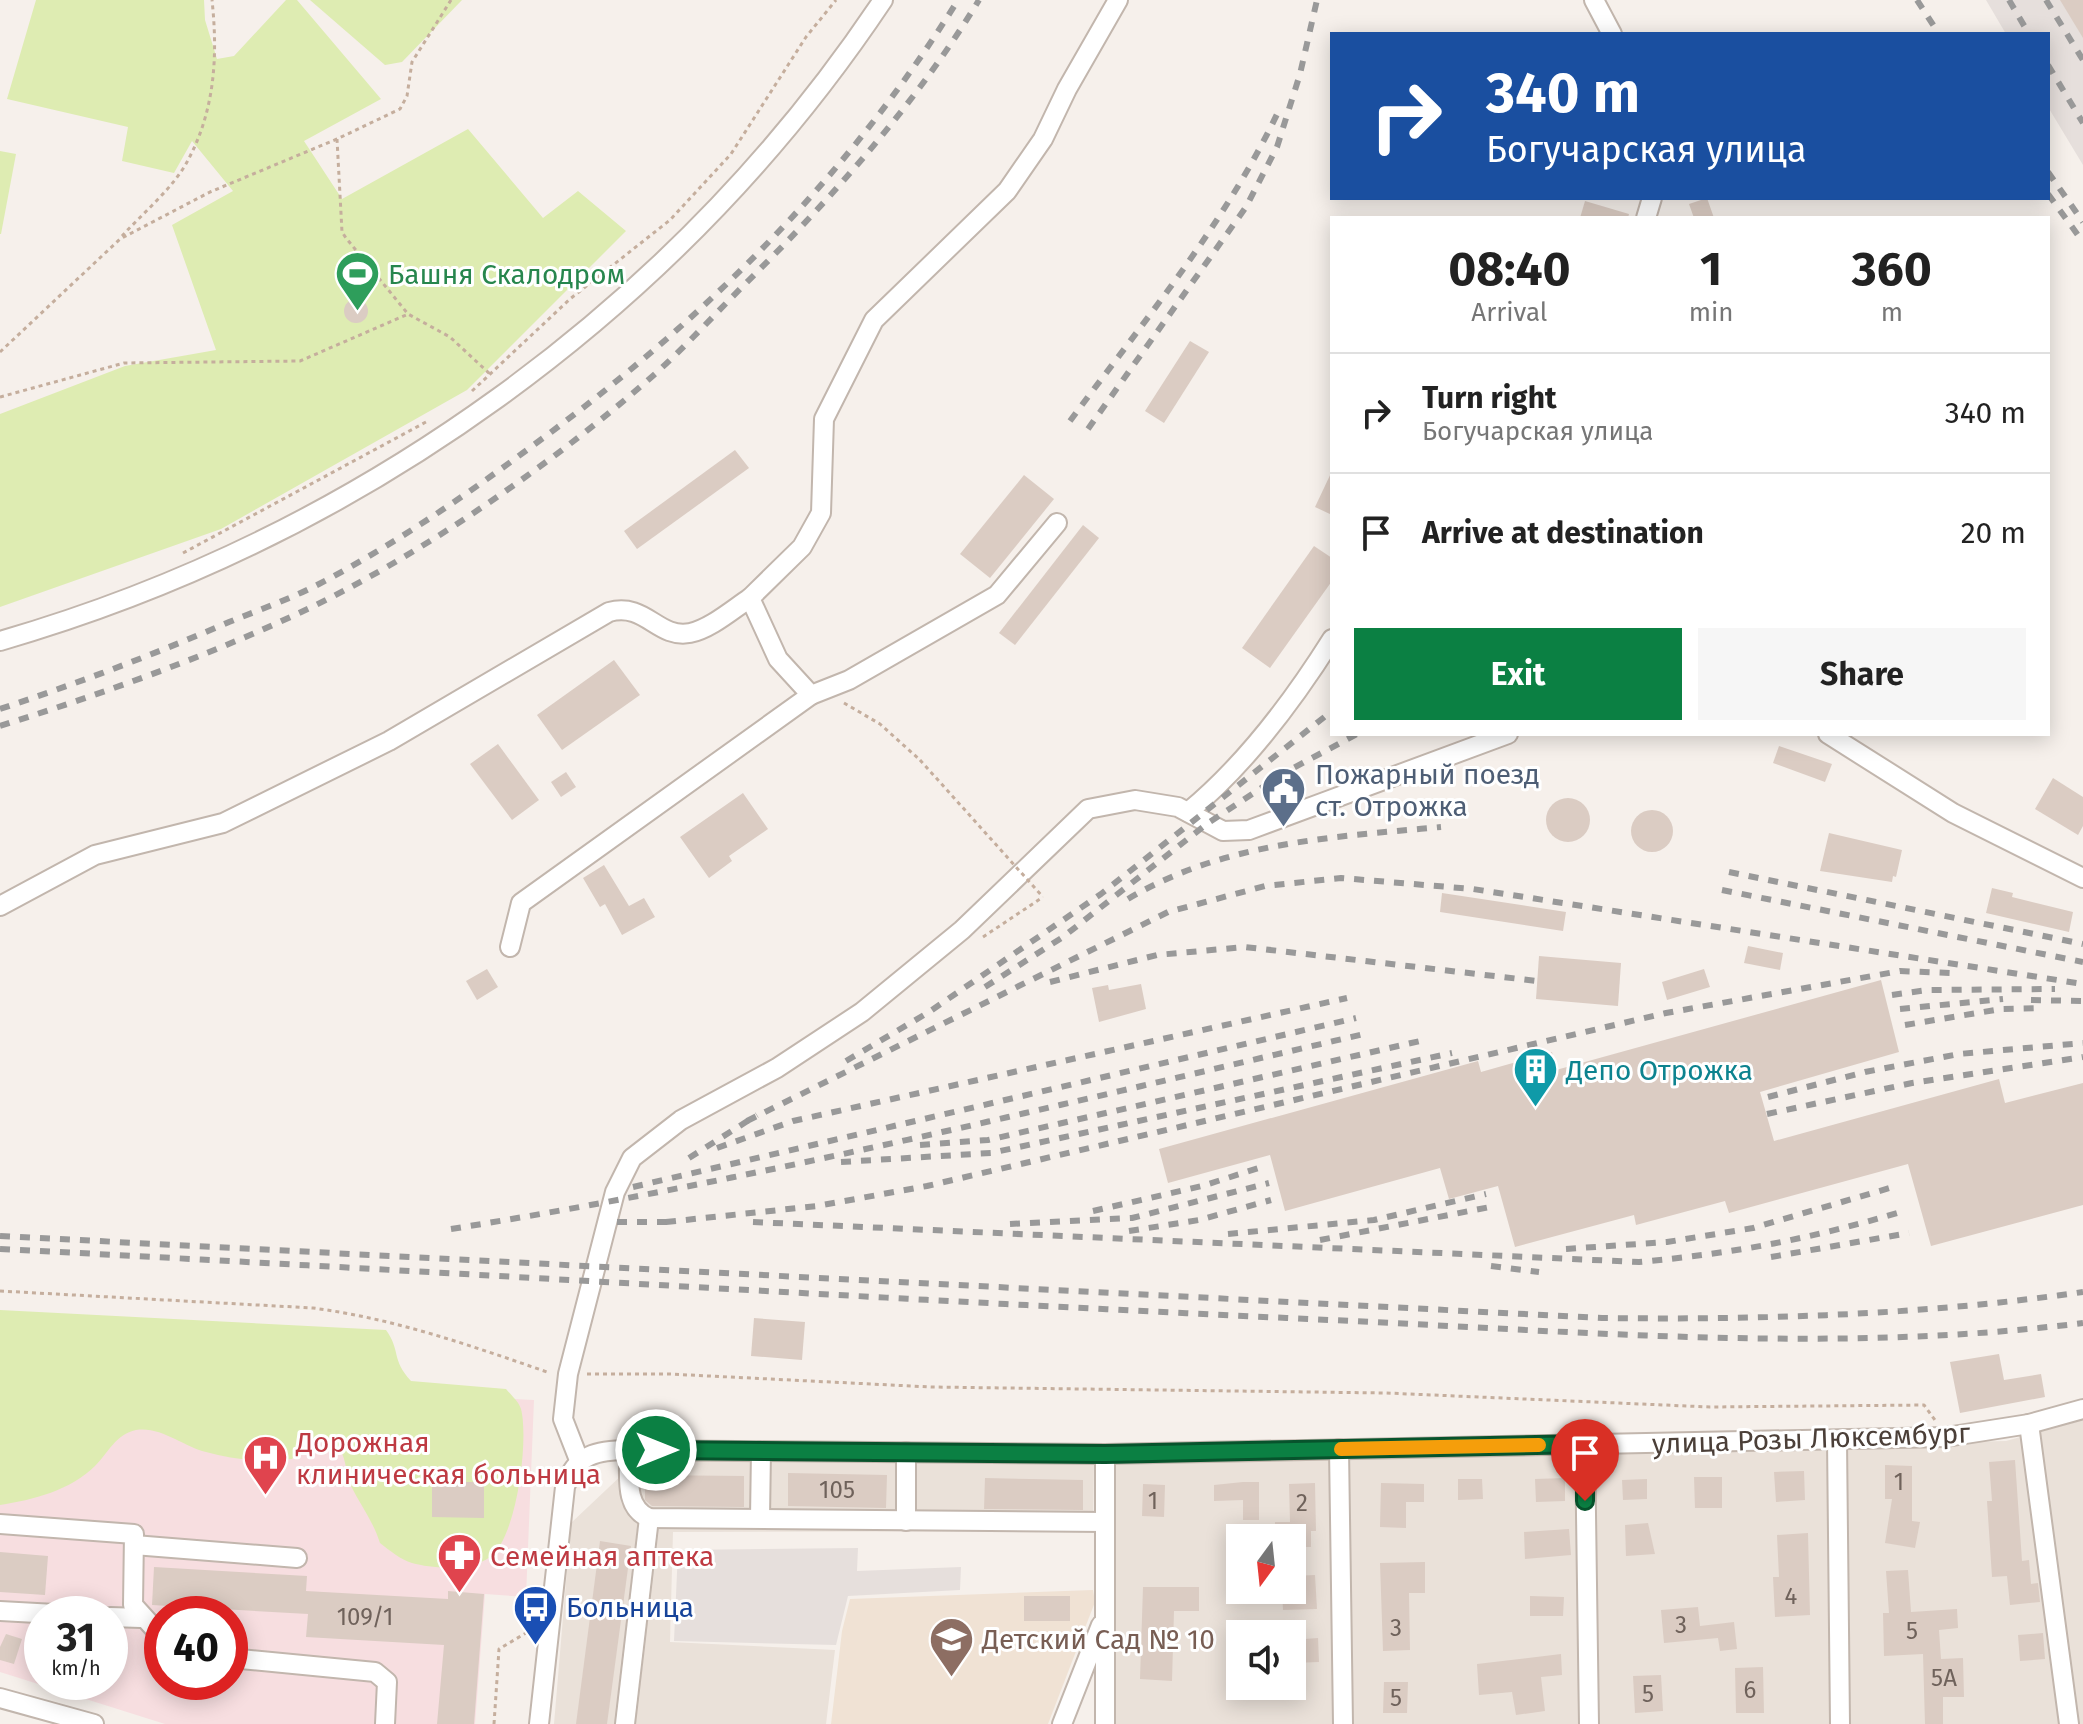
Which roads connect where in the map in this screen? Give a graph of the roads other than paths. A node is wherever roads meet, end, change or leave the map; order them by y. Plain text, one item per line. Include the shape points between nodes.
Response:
1 (883, 0) edge
2 (1118, 0) edge
3 (1594, 0) edge
4 (1611, 32) edge
5 (1057, 523) dead end
6 (750, 598) junction
7 (0, 641) edge
8 (1330, 642) edge
9 (811, 695) junction
10 (1503, 736) edge
11 (1831, 736) edge
12 (1188, 812) junction
13 (2083, 878) edge
14 (0, 906) edge
15 (510, 947) dead end
16 (2083, 1409) edge
17 (2029, 1424) junction
18 (1837, 1440) junction
19 (1585, 1444) junction
20 (1339, 1449) junction
21 (629, 1450) junction
22 (761, 1451) junction
23 (906, 1452) junction
24 (1105, 1454) junction
25 (579, 1460) junction
26 (649, 1518) junction
27 (760, 1518) junction
28 (906, 1521) junction
29 (1105, 1522) junction
30 (0, 1524) edge
31 (134, 1545) junction
32 (297, 1558) dead end
33 (0, 1611) edge
34 (24, 1612) edge
35 (1105, 1615) junction
36 (128, 1618) edge
37 (141, 1618) junction
38 (144, 1621) edge
39 (248, 1660) edge
40 (0, 1698) edge
41 (65, 1720) edge
42 (94, 1724) edge
43 (385, 1724) edge
44 (539, 1724) edge
45 (625, 1724) edge
46 (1062, 1724) edge
47 (1105, 1724) edge
48 (1343, 1724) edge
49 (1589, 1724) edge
50 (1840, 1724) edge
51 (2069, 1724) edge

1 - 7 street via 850,50 733,192 560,351 439,442 275,535 175,581
2 - 6 street via 1043,139 1007,191 874,320 824,419 821,513 802,547
3 - 4 street
5 - 9 street via 997,595 849,680
6 - 9 street via 778,659
6 - 14 street via 687,634 664,629 636,611 609,612 389,741 223,823 95,855
8 - 12 street via 1220,786
9 - 15 street via 521,903
10 - 12 street via 1249,830 1223,831
11 - 13 street via 1953,813
12 - 25 street via 1135,800 1088,809 962,930 862,1012 777,1068 681,1120 632,1158 615,1192 561,1374 563,1419
16 - 17 street, улица Розы Люксембург
17 - 18 street, улица Розы Люксембург via 1946,1437
17 - 51 street
18 - 19 street, улица Розы Люксембург
18 - 50 street
19 - 20 street, улица Розы Люксембург
19 - 49 street
20 - 24 street, улица Розы Люксембург
20 - 48 street
21 - 22 street, улица Розы Люксембург
21 - 25 street, улица Розы Люксембург
21 - 26 street via 631,1502
22 - 23 street, улица Розы Люксембург
22 - 27 street
23 - 24 street, улица Розы Люксембург
23 - 28 street
24 - 29 street
25 - 44 street via 562,1504
26 - 27 street
26 - 45 street
27 - 28 street
28 - 29 street
29 - 35 street
30 - 31 street via 134,1534
31 - 32 street
31 - 37 street via 132,1597
33 - 34 street
35 - 46 street
35 - 47 street
36 - 37 street
37 - 38 street
39 - 43 street via 375,1672 387,1682
40 - 41 street
41 - 42 street

